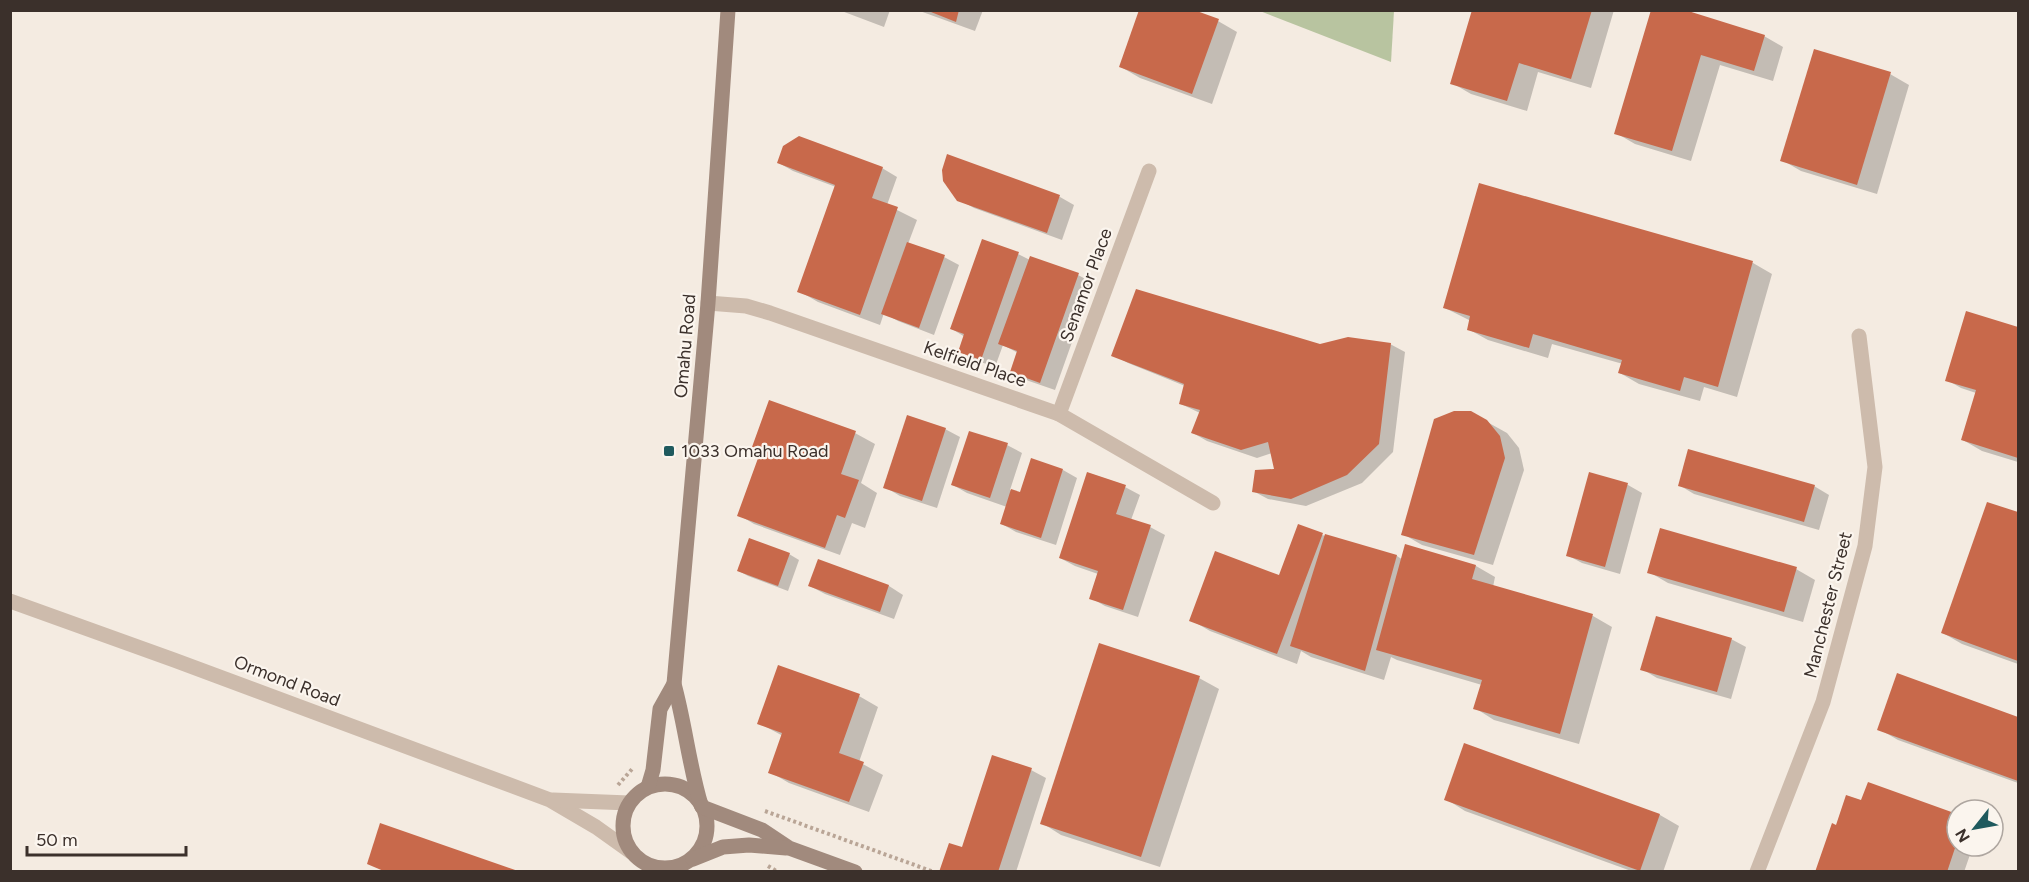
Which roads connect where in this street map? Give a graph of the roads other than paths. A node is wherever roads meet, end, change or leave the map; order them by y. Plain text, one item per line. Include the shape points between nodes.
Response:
1 (728, 10) edge
2 (1149, 171) dead end
3 (708, 303) junction
4 (1859, 336) dead end
5 (1059, 414) junction
6 (1213, 503) dead end
7 (10, 601) edge
8 (674, 684) junction
9 (648, 788) junction
10 (550, 800) junction
11 (629, 803) junction
12 (701, 806) junction
13 (789, 848) junction
14 (634, 860) edge
15 (687, 864) edge
16 (855, 872) edge
17 (1757, 872) edge

1 - 3 main road, Omahu Road
2 - 5 street, Senamor Place
3 - 5 street, Kelfield Place via 746,306 770,313
3 - 8 main road, Omahu Road
4 - 17 street, Manchester Street via 1875,467 1865,546 1823,702
5 - 6 street, Kelfield Place
7 - 10 street, Ormond Road
8 - 9 main road, Omahu Road via 660,709
8 - 12 main road, Omahu Road
9 - 11 main road
9 - 12 main road via 660,784 684,789
10 - 11 street, Ormond Road
10 - 14 street, Ormond Road via 596,827
11 - 14 main road via 623,828
12 - 13 main road via 762,830
12 - 15 main road via 706,818 704,841
13 - 15 main road via 723,847
13 - 16 main road
14 - 15 main road via 660,868

